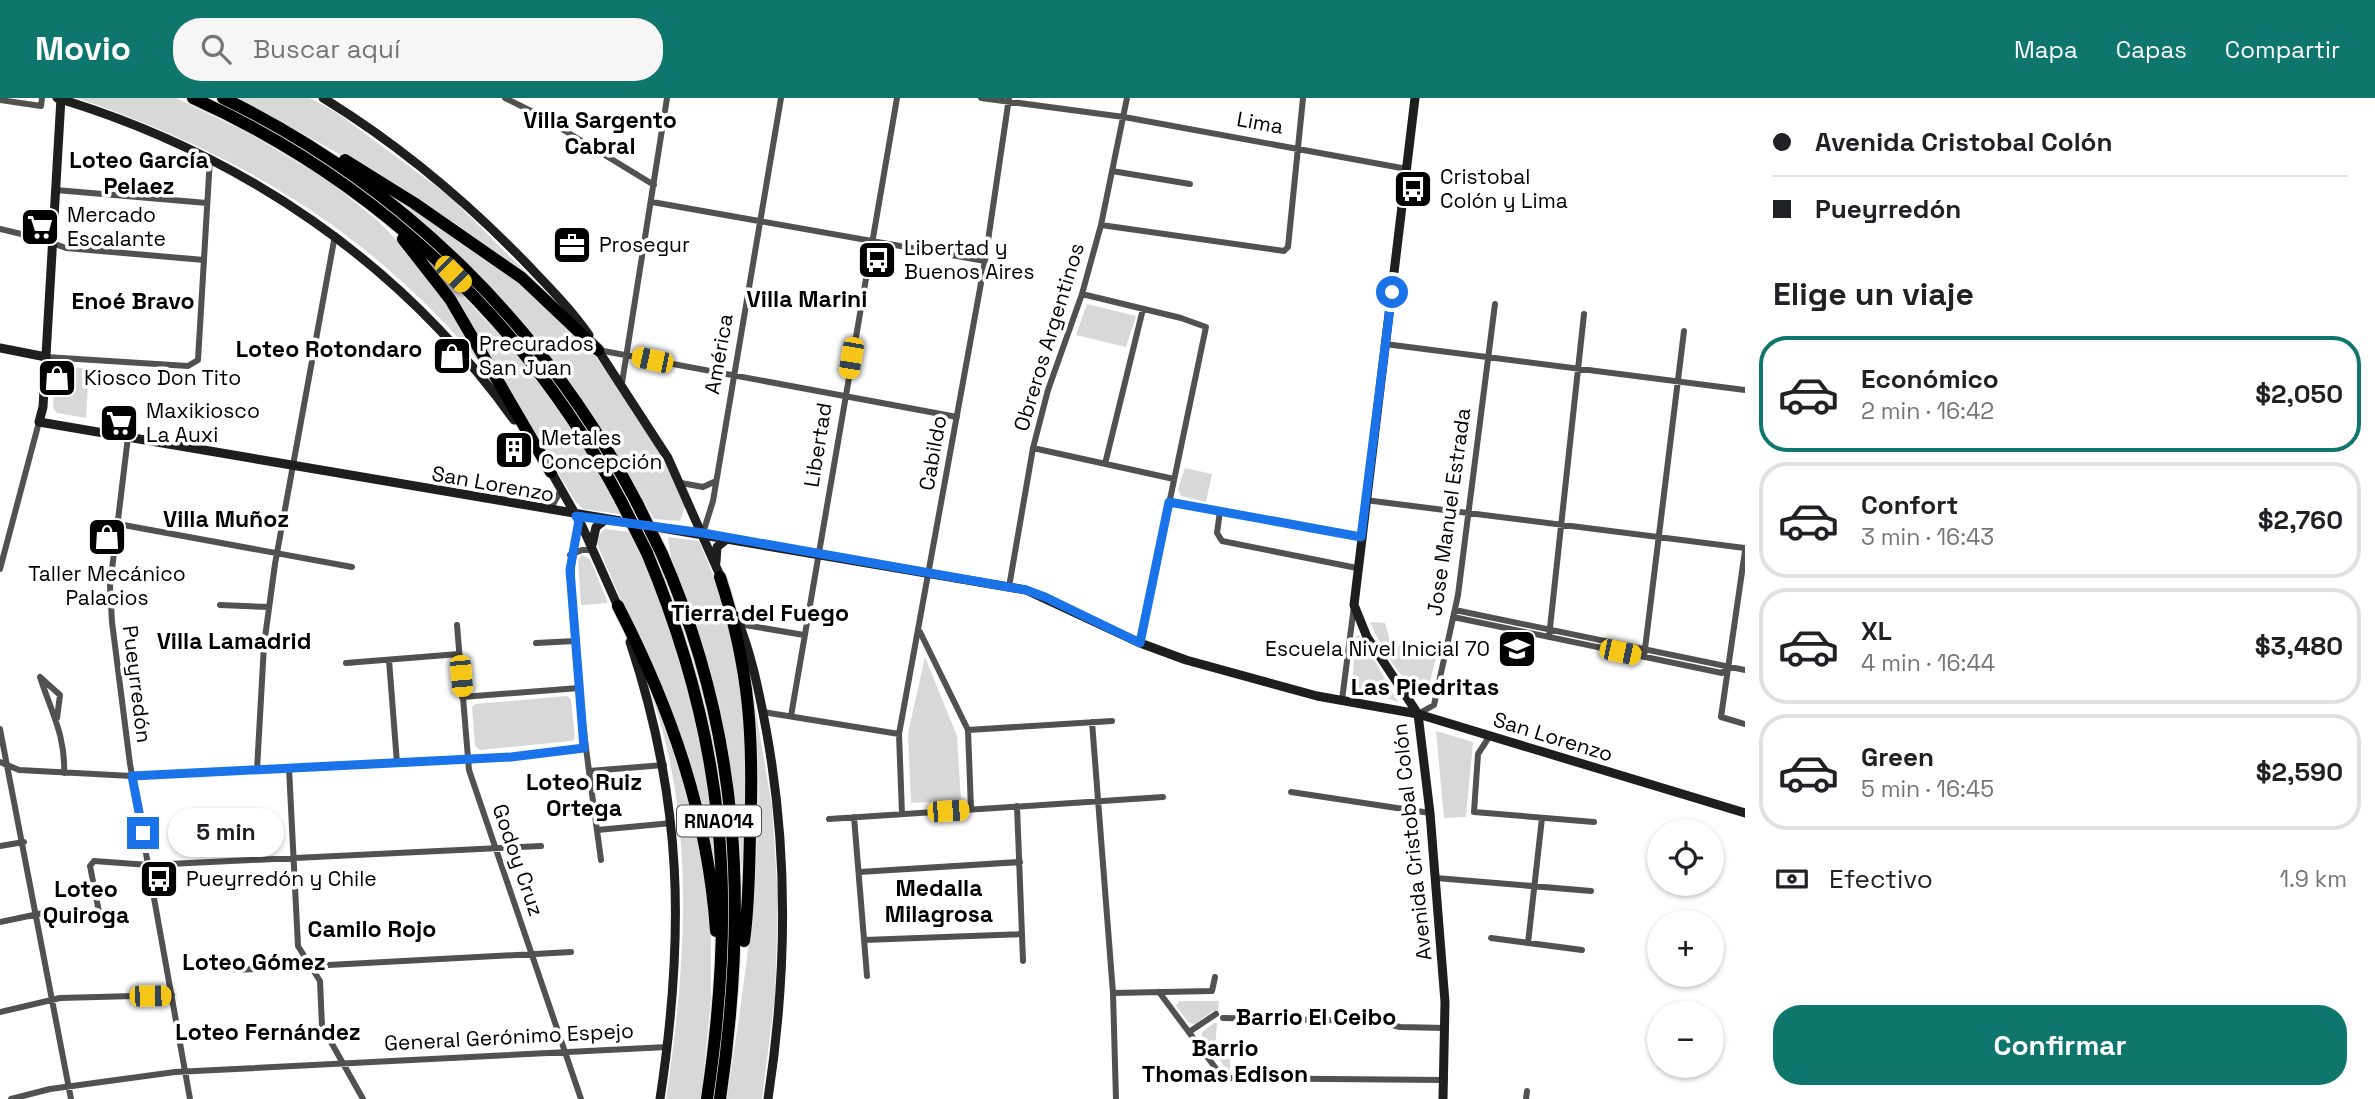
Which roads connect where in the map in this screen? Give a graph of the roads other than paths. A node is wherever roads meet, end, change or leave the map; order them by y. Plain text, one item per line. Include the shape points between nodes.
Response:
1 (42, 98) edge
2 (59, 98) edge
3 (193, 98) edge
4 (223, 98) edge
5 (323, 98) edge
6 (505, 98) edge
7 (667, 98) edge
8 (781, 98) edge
9 (897, 98) edge
10 (981, 98) edge
11 (1127, 98) edge
12 (1303, 98) edge
13 (1415, 98) edge
14 (0, 100) edge
15 (1008, 100) edge
16 (524, 102) edge
17 (1124, 117) junction
18 (277, 126) junction
19 (1296, 147) junction
20 (210, 158) junction
21 (1407, 169) junction
22 (1112, 171) junction
23 (1190, 184) dead end
24 (654, 185) junction
25 (56, 190) junction
26 (366, 200) junction
27 (652, 202) junction
28 (207, 203) junction
29 (760, 220) junction
30 (1101, 225) junction
31 (0, 229) edge
32 (335, 235) junction
33 (871, 241) junction
34 (52, 243) junction
35 (204, 260) junction
36 (985, 261) junction
37 (1082, 294) junction
38 (1495, 304) dead end
39 (1143, 309) junction
40 (1584, 314) dead end
41 (1684, 331) dead end
42 (1385, 344) junction
43 (0, 348) edge
44 (598, 351) junction
45 (625, 355) junction
46 (1488, 357) junction
47 (46, 358) junction
48 (1578, 369) junction
49 (732, 377) junction
50 (1678, 381) junction
51 (622, 383) junction
52 (1745, 390) edge
53 (844, 398) junction
54 (957, 417) junction
55 (39, 422) junction
56 (128, 437) junction
57 (1033, 448) junction
58 (1105, 464) junction
59 (293, 466) junction
60 (551, 472) junction
61 (1174, 479) junction
62 (716, 481) junction
63 (681, 483) junction
64 (561, 488) junction
65 (1366, 500) junction
66 (690, 502) junction
67 (1169, 502) junction
68 (549, 511) junction
69 (1220, 511) junction
70 (1468, 512) junction
71 (578, 518) junction
72 (607, 520) junction
73 (1561, 522) junction
74 (118, 524) junction
75 (680, 530) junction
76 (703, 533) junction
77 (1659, 536) junction
78 (1361, 537) junction
79 (728, 538) junction
80 (593, 548) junction
81 (1745, 549) edge
82 (277, 554) junction
83 (819, 554) junction
84 (570, 555) junction
85 (716, 564) junction
86 (352, 567) dead end
87 (1357, 568) junction
88 (0, 569) edge
89 (930, 573) junction
90 (720, 577) junction
91 (1009, 587) junction
92 (220, 605) dead end
93 (1354, 605) junction
94 (618, 606) junction
95 (269, 607) junction
96 (1454, 613) junction
97 (739, 624) junction
98 (457, 625) dead end
99 (920, 632) junction
100 (1549, 633) junction
101 (804, 635) junction
102 (575, 641) junction
103 (536, 643) dead end
104 (1140, 643) junction
105 (1645, 653) junction
106 (459, 654) junction
107 (389, 660) junction
108 (346, 663) dead end
109 (1728, 667) junction
110 (1745, 670) edge
111 (579, 688) junction
112 (462, 697) junction
113 (1342, 700) junction
114 (763, 712) junction
115 (1418, 714) junction
116 (791, 716) junction
117 (57, 718) junction
118 (1112, 721) dead end
119 (1092, 722) junction
120 (1745, 724) edge
121 (0, 729) edge
122 (968, 730) junction
123 (899, 734) junction
124 (1489, 737) junction
125 (584, 748) junction
126 (468, 759) junction
127 (0, 762) edge
128 (397, 763) junction
129 (664, 765) junction
130 (9, 766) junction
131 (289, 768) junction
132 (257, 769) junction
133 (589, 771) junction
134 (65, 773) junction
135 (132, 776) junction
136 (1292, 792) dead end
137 (1163, 797) dead end
138 (1097, 802) junction
139 (593, 805) junction
140 (1017, 806) junction
141 (559, 809) dead end
142 (971, 809) junction
143 (1430, 813) junction
144 (1745, 813) edge
145 (902, 814) junction
146 (854, 817) junction
147 (1542, 818) junction
148 (828, 819) dead end
149 (1594, 822) dead end
150 (672, 823) junction
151 (597, 830) junction
152 (24, 842) junction
153 (0, 846) edge
154 (541, 846) dead end
155 (496, 848) junction
156 (293, 858) junction
157 (601, 860) dead end
158 (1020, 862) junction
159 (149, 865) junction
160 (859, 872) junction
161 (1436, 878) junction
162 (1535, 885) junction
163 (1591, 891) dead end
164 (36, 914) junction
165 (0, 922) edge
166 (1022, 934) junction
167 (1491, 938) dead end
168 (864, 940) junction
169 (1528, 943) junction
170 (1582, 950) dead end
171 (571, 953) dead end
172 (532, 954) junction
173 (1023, 961) dead end
174 (311, 967) junction
175 (236, 970) dead end
176 (867, 976) dead end
177 (1214, 977) dead end
178 (1159, 992) junction
179 (1113, 993) junction
180 (172, 995) junction
181 (52, 999) junction
182 (0, 1012) edge
183 (1216, 1014) dead end
184 (1223, 1018) dead end
185 (1445, 1027) junction
186 (730, 1028) junction
187 (1189, 1032) junction
188 (716, 1037) junction
189 (667, 1047) junction
190 (565, 1052) junction
191 (343, 1063) junction
192 (185, 1071) junction
193 (1445, 1080) junction
194 (69, 1086) junction
195 (11, 1099) edge
196 (71, 1099) edge
197 (190, 1099) edge
198 (363, 1099) edge
199 (581, 1099) edge
200 (660, 1099) edge
201 (707, 1099) edge
202 (720, 1099) edge
203 (768, 1099) edge
204 (1116, 1099) edge
205 (1443, 1099) edge

1 - 14 street via 41,106
2 - 20 street via 127,121
2 - 25 street
3 - 26 highway, RNA014 via 286,146
4 - 18 highway, RNA014
5 - 44 street via 405,153 471,208 564,303
6 - 16 street
7 - 24 street
8 - 29 street, América
9 - 33 street, Libertad
10 - 15 street, Lima
11 - 17 street, Obreros Argentinos
12 - 19 street
13 - 21 street, Avenida Cristobal Colón
15 - 17 street, Lima
15 - 36 street, Cabildo
16 - 24 street
17 - 19 street, Lima
17 - 22 street, Obreros Argentinos
18 - 44 highway via 369,174 482,249 537,289
18 - 186 highway, RNA014, bridge via 393,204 483,286 565,385 637,503 662,554 705,677 729,796 737,906
19 - 21 street, Lima
19 - 30 street via 1288,247 1280,253
20 - 28 street
20 - 32 street via 256,182
21 - 42 street, Avenida Cristobal Colón
22 - 23 street
22 - 30 street, Obreros Argentinos
24 - 27 street
25 - 28 street
25 - 34 street
26 - 60 highway via 413,248 439,283
26 - 188 highway, RNA014, bridge via 437,259 507,331 568,411 647,553 687,660 716,794 724,907
27 - 29 street
27 - 45 street
28 - 35 street
29 - 33 street
29 - 49 street, América
30 - 37 street, Obreros Argentinos
31 - 34 street
32 - 59 street
32 - 60 street via 402,290 466,356
33 - 36 street
33 - 53 street, Libertad
34 - 35 street
34 - 47 street
35 - 47 street via 198,360 188,366
36 - 54 street, Cabildo
37 - 39 street
37 - 57 street, Obreros Argentinos
38 - 46 street, Jose Manuel Estrada
39 - 58 street
39 - 61 street via 1203,324 1207,332
40 - 48 street
41 - 50 street
42 - 46 street
42 - 65 street, Avenida Cristobal Colón
43 - 47 street
44 - 45 street
44 - 51 street
45 - 49 street
45 - 51 street
46 - 48 street
46 - 70 street, Jose Manuel Estrada
47 - 55 street
48 - 50 street
48 - 73 street
49 - 53 street
49 - 62 street, América
50 - 52 street
50 - 77 street
51 - 63 street
53 - 54 street
53 - 83 street, Libertad
54 - 89 street, Cabildo
55 - 56 street, San Lorenzo
55 - 88 street
56 - 59 street, San Lorenzo
56 - 74 street, Pueyrredón
57 - 58 street
57 - 91 street, Obreros Argentinos
58 - 61 street
59 - 68 street, San Lorenzo
59 - 82 street
60 - 64 street
61 - 67 street
62 - 63 street via 703,487
62 - 76 street, América
63 - 66 street
64 - 68 street
64 - 71 street
65 - 70 street
65 - 78 street, Avenida Cristobal Colón
66 - 75 street
66 - 76 street
67 - 69 street
67 - 104 street
68 - 71 street, San Lorenzo
69 - 78 street
69 - 87 street via 1217,533 1222,541
70 - 73 street
70 - 96 street, Jose Manuel Estrada
71 - 72 street, San Lorenzo
71 - 80 street
71 - 84 street
72 - 75 street, San Lorenzo
72 - 80 street via 596,527
73 - 77 street
73 - 100 street
74 - 82 street
74 - 135 street, Pueyrredón via 111,607
75 - 76 street, San Lorenzo
76 - 79 street, San Lorenzo
76 - 85 street
77 - 81 street
77 - 105 street
78 - 87 street, Avenida Cristobal Colón
79 - 83 street, San Lorenzo
79 - 85 street via 717,547
80 - 84 street
80 - 94 street
81 - 109 street
82 - 86 street
82 - 95 street
83 - 89 street, San Lorenzo
83 - 101 street, Libertad
84 - 102 street
85 - 90 street
87 - 93 street, Avenida Cristobal Colón
89 - 91 street, San Lorenzo
89 - 99 street, Cabildo
90 - 97 street
90 - 186 highway via 738,635 752,737 749,887
91 - 104 street, San Lorenzo via 1045,597
92 - 95 street
93 - 113 street
93 - 115 street, Avenida Cristobal Colón via 1367,636
94 - 129 street
94 - 188 highway via 673,728 703,824 716,932
95 - 132 street
96 - 100 street
96 - 115 street, Jose Manuel Estrada via 1434,705
97 - 101 street
97 - 114 street
98 - 106 street, Godoy Cruz
99 - 122 street
99 - 123 street, Cabildo
100 - 105 street
101 - 116 street, Libertad
102 - 103 street
102 - 111 street
104 - 113 street, San Lorenzo via 1269,684
105 - 109 street
106 - 107 street
106 - 112 street, Godoy Cruz
107 - 108 street
107 - 128 street
109 - 110 street
109 - 120 street via 1721,717
111 - 112 street
111 - 125 street
112 - 126 street, Godoy Cruz
113 - 115 street, San Lorenzo
114 - 116 street
114 - 203 street via 784,895 782,985
115 - 124 street, San Lorenzo
115 - 143 street, Avenida Cristobal Colón
116 - 123 street
117 - 117 street via 51,708 40,677 60,695
117 - 134 street via 66,749
118 - 119 street
119 - 122 street
119 - 138 street
121 - 130 street
122 - 142 street
123 - 145 street, Cabildo
124 - 144 street, San Lorenzo
124 - 147 street via 1478,754 1474,812
125 - 126 street
125 - 133 street
126 - 128 street
126 - 155 street, Godoy Cruz
127 - 130 street
128 - 131 street
129 - 133 street
129 - 150 street
130 - 134 street via 19,771
130 - 152 street
131 - 132 street
131 - 156 street
132 - 135 street
133 - 139 street
134 - 135 street
135 - 159 street, Pueyrredón
136 - 143 street
137 - 138 street
138 - 140 street
138 - 179 street
139 - 141 street
139 - 151 street
140 - 142 street
140 - 158 street
142 - 145 street
143 - 161 street, Avenida Cristobal Colón
145 - 146 street
146 - 148 street
146 - 160 street
147 - 149 street
147 - 162 street
150 - 151 street
150 - 189 street via 677,940
151 - 157 street
152 - 153 street
152 - 164 street
154 - 155 street
155 - 156 street
155 - 172 street, Godoy Cruz
156 - 159 street
156 - 174 street via 298,946
158 - 160 street
158 - 166 street
159 - 164 street via 94,861 90,866 99,912 93,917
159 - 180 street, Pueyrredón
160 - 168 street
161 - 162 street
161 - 185 street, Avenida Cristobal Colón
162 - 163 street
162 - 169 street
164 - 165 street
164 - 181 street
166 - 168 street
166 - 173 street
167 - 169 street
168 - 176 street
169 - 170 street
171 - 172 street
172 - 174 street
172 - 190 street, Godoy Cruz
174 - 175 street
174 - 191 street via 320,981 322,1027
177 - 178 street via 1213,991
178 - 179 street
178 - 187 street
179 - 204 street
180 - 181 street
180 - 192 street, Pueyrredón
181 - 182 street
181 - 194 street
183 - 187 street
184 - 185 street
185 - 193 street, Avenida Cristobal Colón
186 - 202 highway, RNA014
187 - 193 street via 1223,1078 1231,1081
188 - 201 highway, RNA014
189 - 190 street, General Gerónimo Espejo
189 - 200 street
190 - 191 street, General Gerónimo Espejo
190 - 199 street, Godoy Cruz
191 - 192 street, General Gerónimo Espejo
191 - 198 street
192 - 194 street, General Gerónimo Espejo
192 - 197 street, Pueyrredón
193 - 205 street, Avenida Cristobal Colón
194 - 195 street, General Gerónimo Espejo
194 - 196 street

